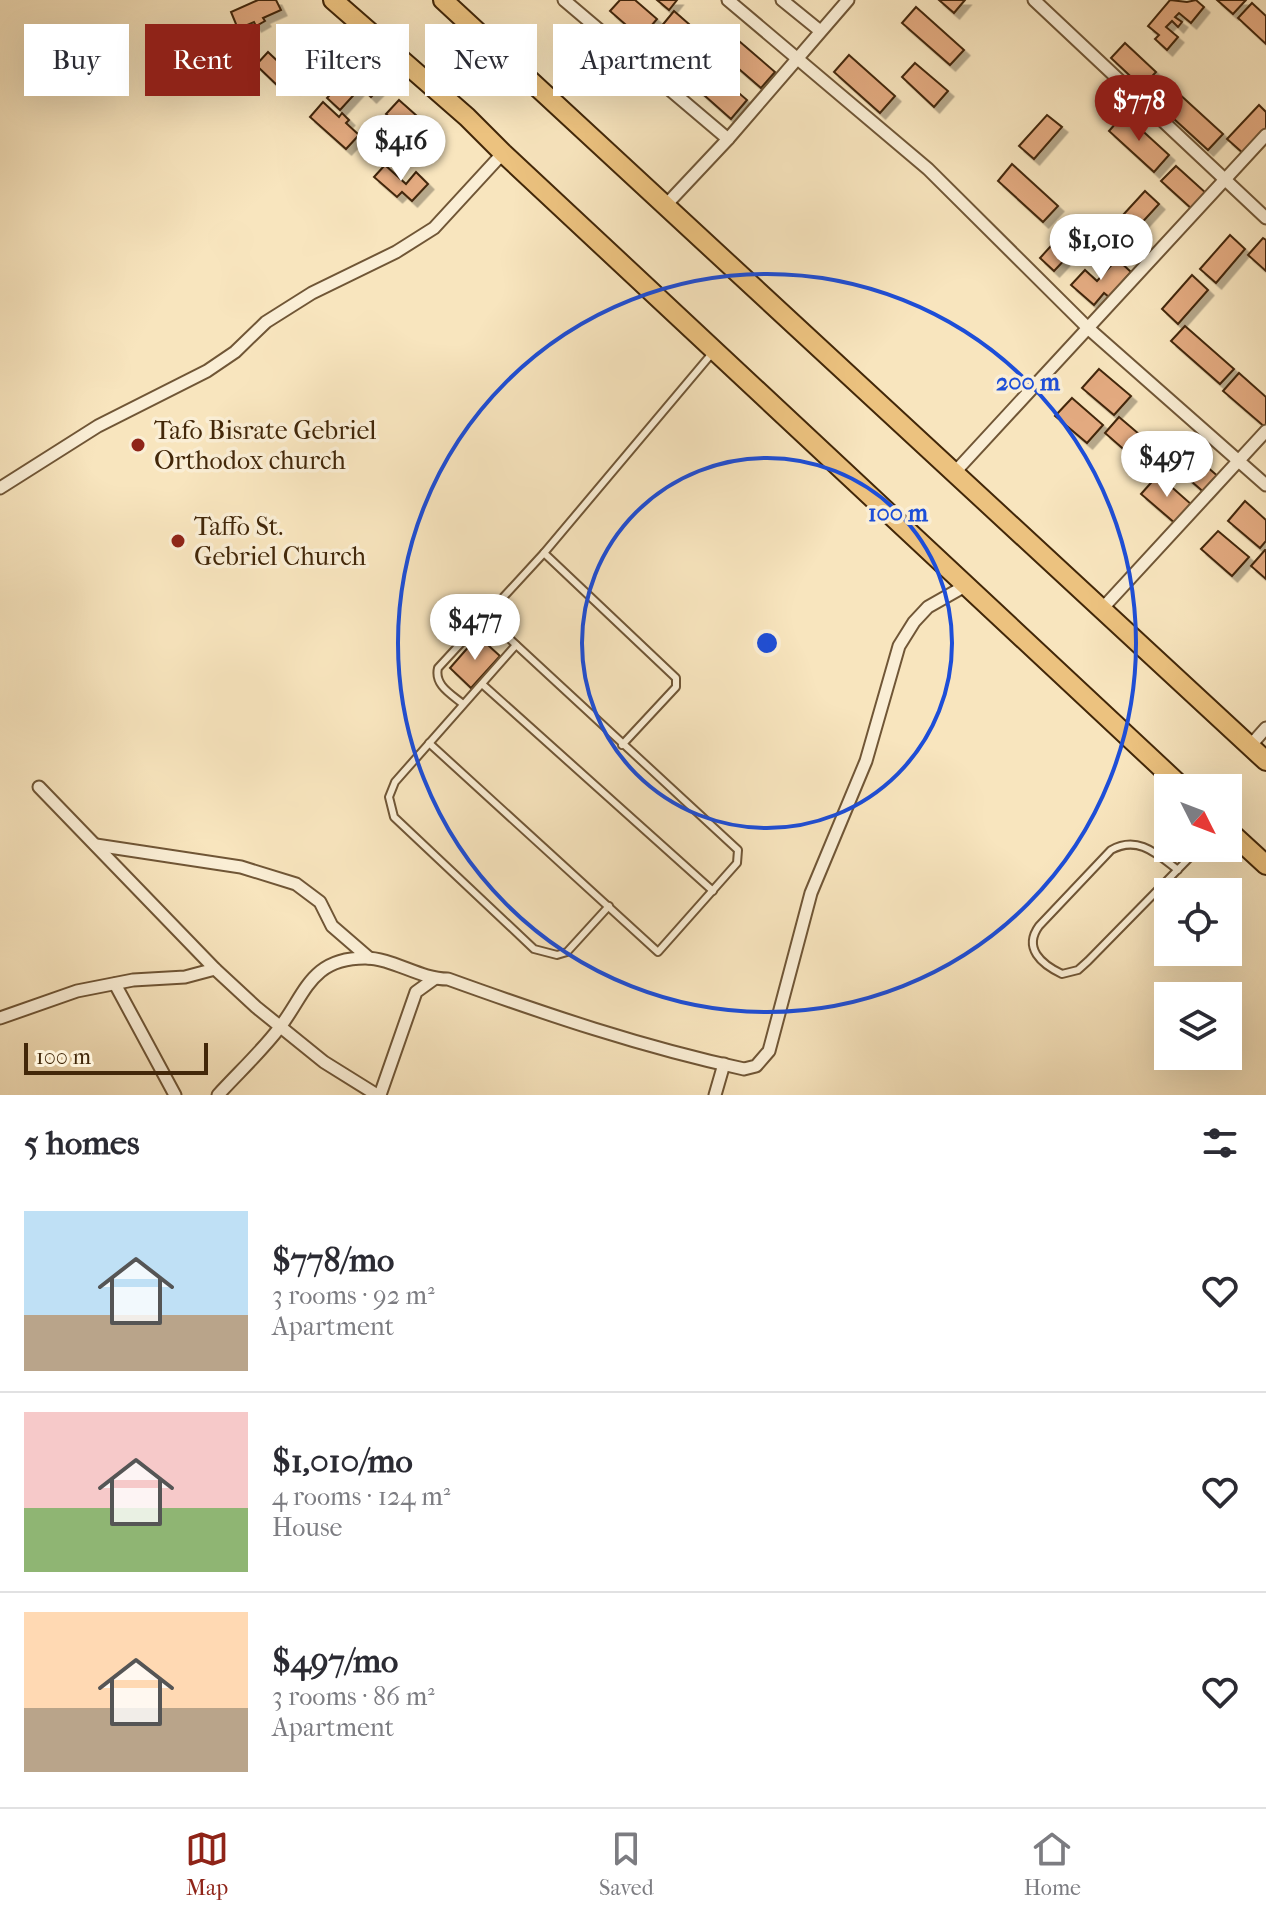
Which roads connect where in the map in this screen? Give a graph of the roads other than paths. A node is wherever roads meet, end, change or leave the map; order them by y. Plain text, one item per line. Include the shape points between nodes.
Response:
1 (333, 0) edge
2 (443, 0) edge
3 (564, 0) edge
4 (586, 0) edge
5 (728, 0) edge
6 (782, 0) edge
7 (848, 0) edge
8 (1037, 3) edge
9 (576, 11) junction
10 (819, 30) junction
11 (797, 59) junction
12 (1266, 135) edge
13 (728, 139) junction
14 (503, 153) junction
15 (1225, 179) junction
16 (665, 206) junction
17 (1266, 218) edge
18 (1089, 329) junction
19 (714, 351) junction
20 (1266, 431) edge
21 (1239, 461) junction
22 (955, 472) junction
23 (1266, 485) edge
24 (0, 488) edge
25 (544, 553) junction
26 (965, 586) junction
27 (1101, 610) junction
28 (486, 617) junction
29 (516, 645) junction
30 (482, 684) junction
31 (463, 704) junction
32 (1266, 728) edge
33 (429, 743) junction
34 (622, 745) junction
35 (1250, 746) junction
36 (1266, 761) edge
37 (1168, 774) edge
38 (39, 787) dead end
39 (1242, 843) edge
40 (95, 845) junction
41 (1186, 862) edge
42 (1266, 865) edge
43 (1178, 870) junction
44 (713, 891) junction
45 (609, 906) junction
46 (369, 958) junction
47 (215, 969) junction
48 (434, 979) junction
49 (115, 984) junction
50 (0, 1018) edge
51 (281, 1027) junction
52 (724, 1064) junction
53 (175, 1095) edge
54 (218, 1095) edge
55 (379, 1095) edge
56 (715, 1095) edge

1 - 14 highway
2 - 16 highway
3 - 9 street
4 - 9 street
5 - 11 street
6 - 10 street
7 - 10 street
8 - 15 street
9 - 13 street
10 - 11 street
11 - 13 street
11 - 18 street via 924,165
12 - 15 street
13 - 16 street
14 - 19 highway
14 - 24 street via 434,228 312,293 266,322 207,371 98,426
15 - 17 street
15 - 18 street
16 - 22 highway
18 - 21 street
18 - 22 street
19 - 25 lane
19 - 26 highway
20 - 21 street
21 - 23 street
21 - 27 street
22 - 27 highway
25 - 28 lane
25 - 34 lane via 676,678 676,687
26 - 37 highway
26 - 52 street via 928,607 899,646 866,761 811,893 769,1051 756,1066
27 - 35 highway
28 - 29 lane
28 - 31 lane via 436,675
29 - 30 lane
29 - 34 lane
30 - 31 lane
30 - 44 lane
31 - 33 lane
32 - 35 street
33 - 45 lane
33 - 45 lane via 395,782 389,797 394,817 534,949 567,952
34 - 44 lane via 738,850 737,863
35 - 36 highway
38 - 40 street
39 - 42 highway
40 - 46 street via 241,867 296,884 320,902 332,926
40 - 47 street
41 - 43 lane
43 - 43 lane via 1078,970 1062,974 1034,951 1032,935 1111,850 1133,843
44 - 45 lane via 658,952
46 - 48 street
46 - 51 street via 336,963 319,972 300,992
47 - 49 street
47 - 51 street
48 - 52 street via 448,979 572,1024
48 - 55 street via 416,992
49 - 50 street via 77,991
49 - 53 street
51 - 54 street
51 - 55 street via 324,1062
52 - 56 street

